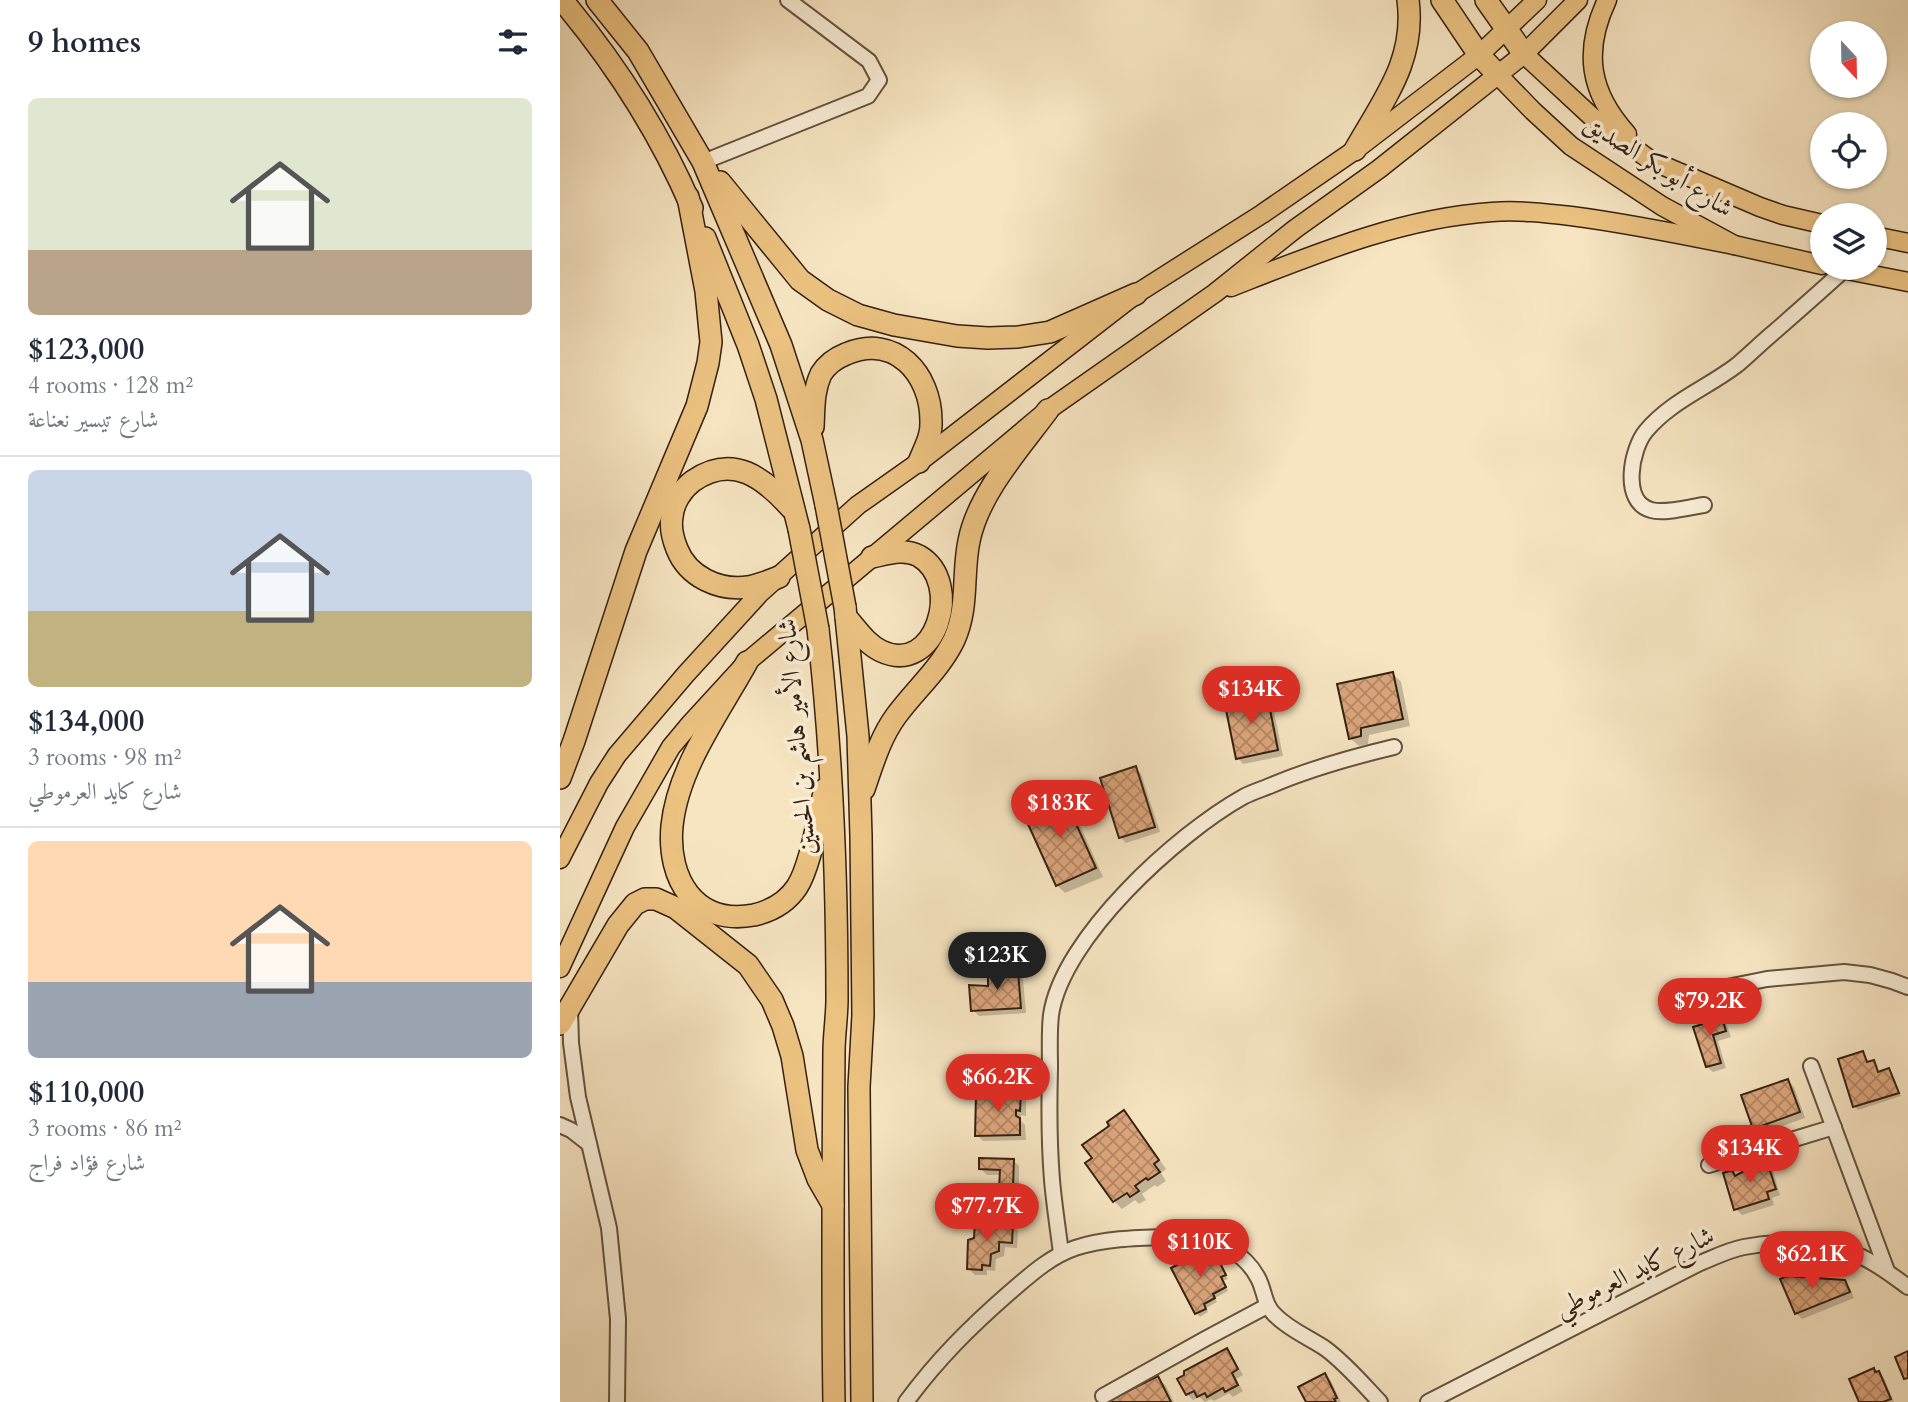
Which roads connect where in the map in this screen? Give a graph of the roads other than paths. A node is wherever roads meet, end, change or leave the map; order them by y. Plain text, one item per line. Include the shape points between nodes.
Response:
1 (562, 0) edge
2 (597, 0) edge
3 (788, 0) edge
4 (1408, 0) edge
5 (1442, 0) edge
6 (1486, 0) edge
7 (1537, 0) edge
8 (1578, 0) edge
9 (1607, 0) edge
10 (1506, 31) junction
11 (1524, 54) junction
12 (1479, 55) junction
13 (1498, 75) junction
14 (1355, 150) junction
15 (1650, 160) junction
16 (704, 162) junction
17 (688, 197) junction
18 (1810, 221) edge
19 (1887, 239) edge
20 (1908, 243) edge
21 (1734, 245) junction
22 (1810, 262) edge
23 (1887, 278) edge
24 (1829, 280) edge
25 (1908, 282) edge
26 (1215, 293) junction
27 (1136, 295) junction
28 (1048, 410) junction
29 (812, 440) junction
30 (919, 462) junction
31 (1704, 505) dead end
32 (797, 520) junction
33 (872, 557) junction
34 (779, 577) junction
35 (845, 612) junction
36 (747, 662) junction
37 (1394, 747) dead end
38 (831, 764) junction
39 (560, 778) edge
40 (860, 800) junction
41 (560, 859) edge
42 (560, 968) edge
43 (1908, 987) edge
44 (1692, 994) dead end
45 (565, 1017) edge
46 (1811, 1066) dead end
47 (560, 1125) edge
48 (1835, 1127) junction
49 (589, 1144) junction
50 (1709, 1165) dead end
51 (834, 1205) junction
52 (1061, 1254) junction
53 (1887, 1271) junction
54 (1908, 1287) edge
55 (1267, 1306) junction
56 (1103, 1396) dead end
57 (863, 1401) edge
58 (617, 1402) edge
59 (834, 1402) edge
60 (905, 1402) edge
61 (1380, 1402) edge
62 (1428, 1402) edge

1 - 17 highway, شارع الأمير هاشم بن الحسين via 622,80
2 - 16 highway, شارع الأمير هاشم بن الحسين via 638,51
3 - 16 street via 869,61 879,80 869,96
4 - 14 highway via 1410,33 1404,61
5 - 12 highway, شارع أبو بكر الصديق
6 - 10 highway, شارع أبو بكر الصديق
7 - 10 main road
8 - 11 main road
9 - 15 main road via 1592,48 1598,92 1615,121
10 - 11 highway, شارع أبو بكر الصديق
10 - 12 main road
11 - 13 main road
11 - 15 main road, شارع أبو بكر الصديق via 1592,117
12 - 13 highway, شارع أبو بكر الصديق
12 - 14 main road
13 - 21 main road, شارع أبو بكر الصديق via 1571,146 1662,206
13 - 26 main road
14 - 27 main road
15 - 18 main road, شارع أبو بكر الصديق via 1760,207
16 - 27 highway via 800,280 858,315 927,332 1018,337 1050,332
16 - 29 highway, شارع الأمير هاشم بن الحسين via 781,345
17 - 32 highway, شارع الأمير هاشم بن الحسين via 748,345
17 - 39 highway via 706,291 711,342 708,363 697,406 636,551
19 - 20 main road
21 - 22 main road, شارع أبو بكر الصديق
21 - 26 main road via 1613,221 1491,212 1433,220 1360,239
23 - 25 main road
24 - 31 street via 1736,366 1666,412 1640,439 1632,476 1633,493 1642,505 1658,511
26 - 28 main road
27 - 30 main road
28 - 33 main road
28 - 40 highway via 986,495 968,542 962,619 946,654 885,733
29 - 30 highway via 815,394 830,363 858,350 891,352 914,369 928,396 930,436
29 - 35 highway, شارع الأمير هاشم بن الحسين, bridge
30 - 34 main road via 858,505
32 - 34 highway via 773,488 748,472 710,472 684,489 676,502 672,534 688,568 712,583 730,587
32 - 38 highway, شارع الأمير هاشم بن الحسين, bridge via 818,629
33 - 35 highway via 901,551 927,562 936,575 942,605 932,637 914,653 891,655 871,645
33 - 36 main road
34 - 41 main road via 695,664 617,755
35 - 40 highway, شارع الأمير هاشم بن الحسين
36 - 38 highway via 688,767 672,825 673,860 697,903 727,917 763,913 784,902 805,870
36 - 42 main road via 671,747 625,827
37 - 52 street via 1309,769 1243,797 1161,857 1122,894 1074,957 1051,1014 1049,1115
38 - 51 highway, شارع الأمير هاشم بن الحسين via 837,1002
40 - 57 highway, شارع الأمير هاشم بن الحسين
43 - 44 street via 1844,972 1767,979
45 - 49 street
45 - 51 highway via 635,904 656,899 676,908 747,965 772,1000 792,1056 807,1150
46 - 48 street
47 - 49 street
48 - 50 street
48 - 53 street
49 - 58 street via 610,1228 618,1319
51 - 59 highway, شارع الأمير هاشم بن الحسين
52 - 55 street via 1105,1241 1203,1238 1230,1248 1249,1265
52 - 60 street via 1020,1283 953,1345
53 - 54 street, شارع كايد العرموطي
53 - 62 street, شارع كايد العرموطي via 1838,1249 1780,1242 1744,1247 1698,1264
55 - 56 street
55 - 61 street via 1345,1364

